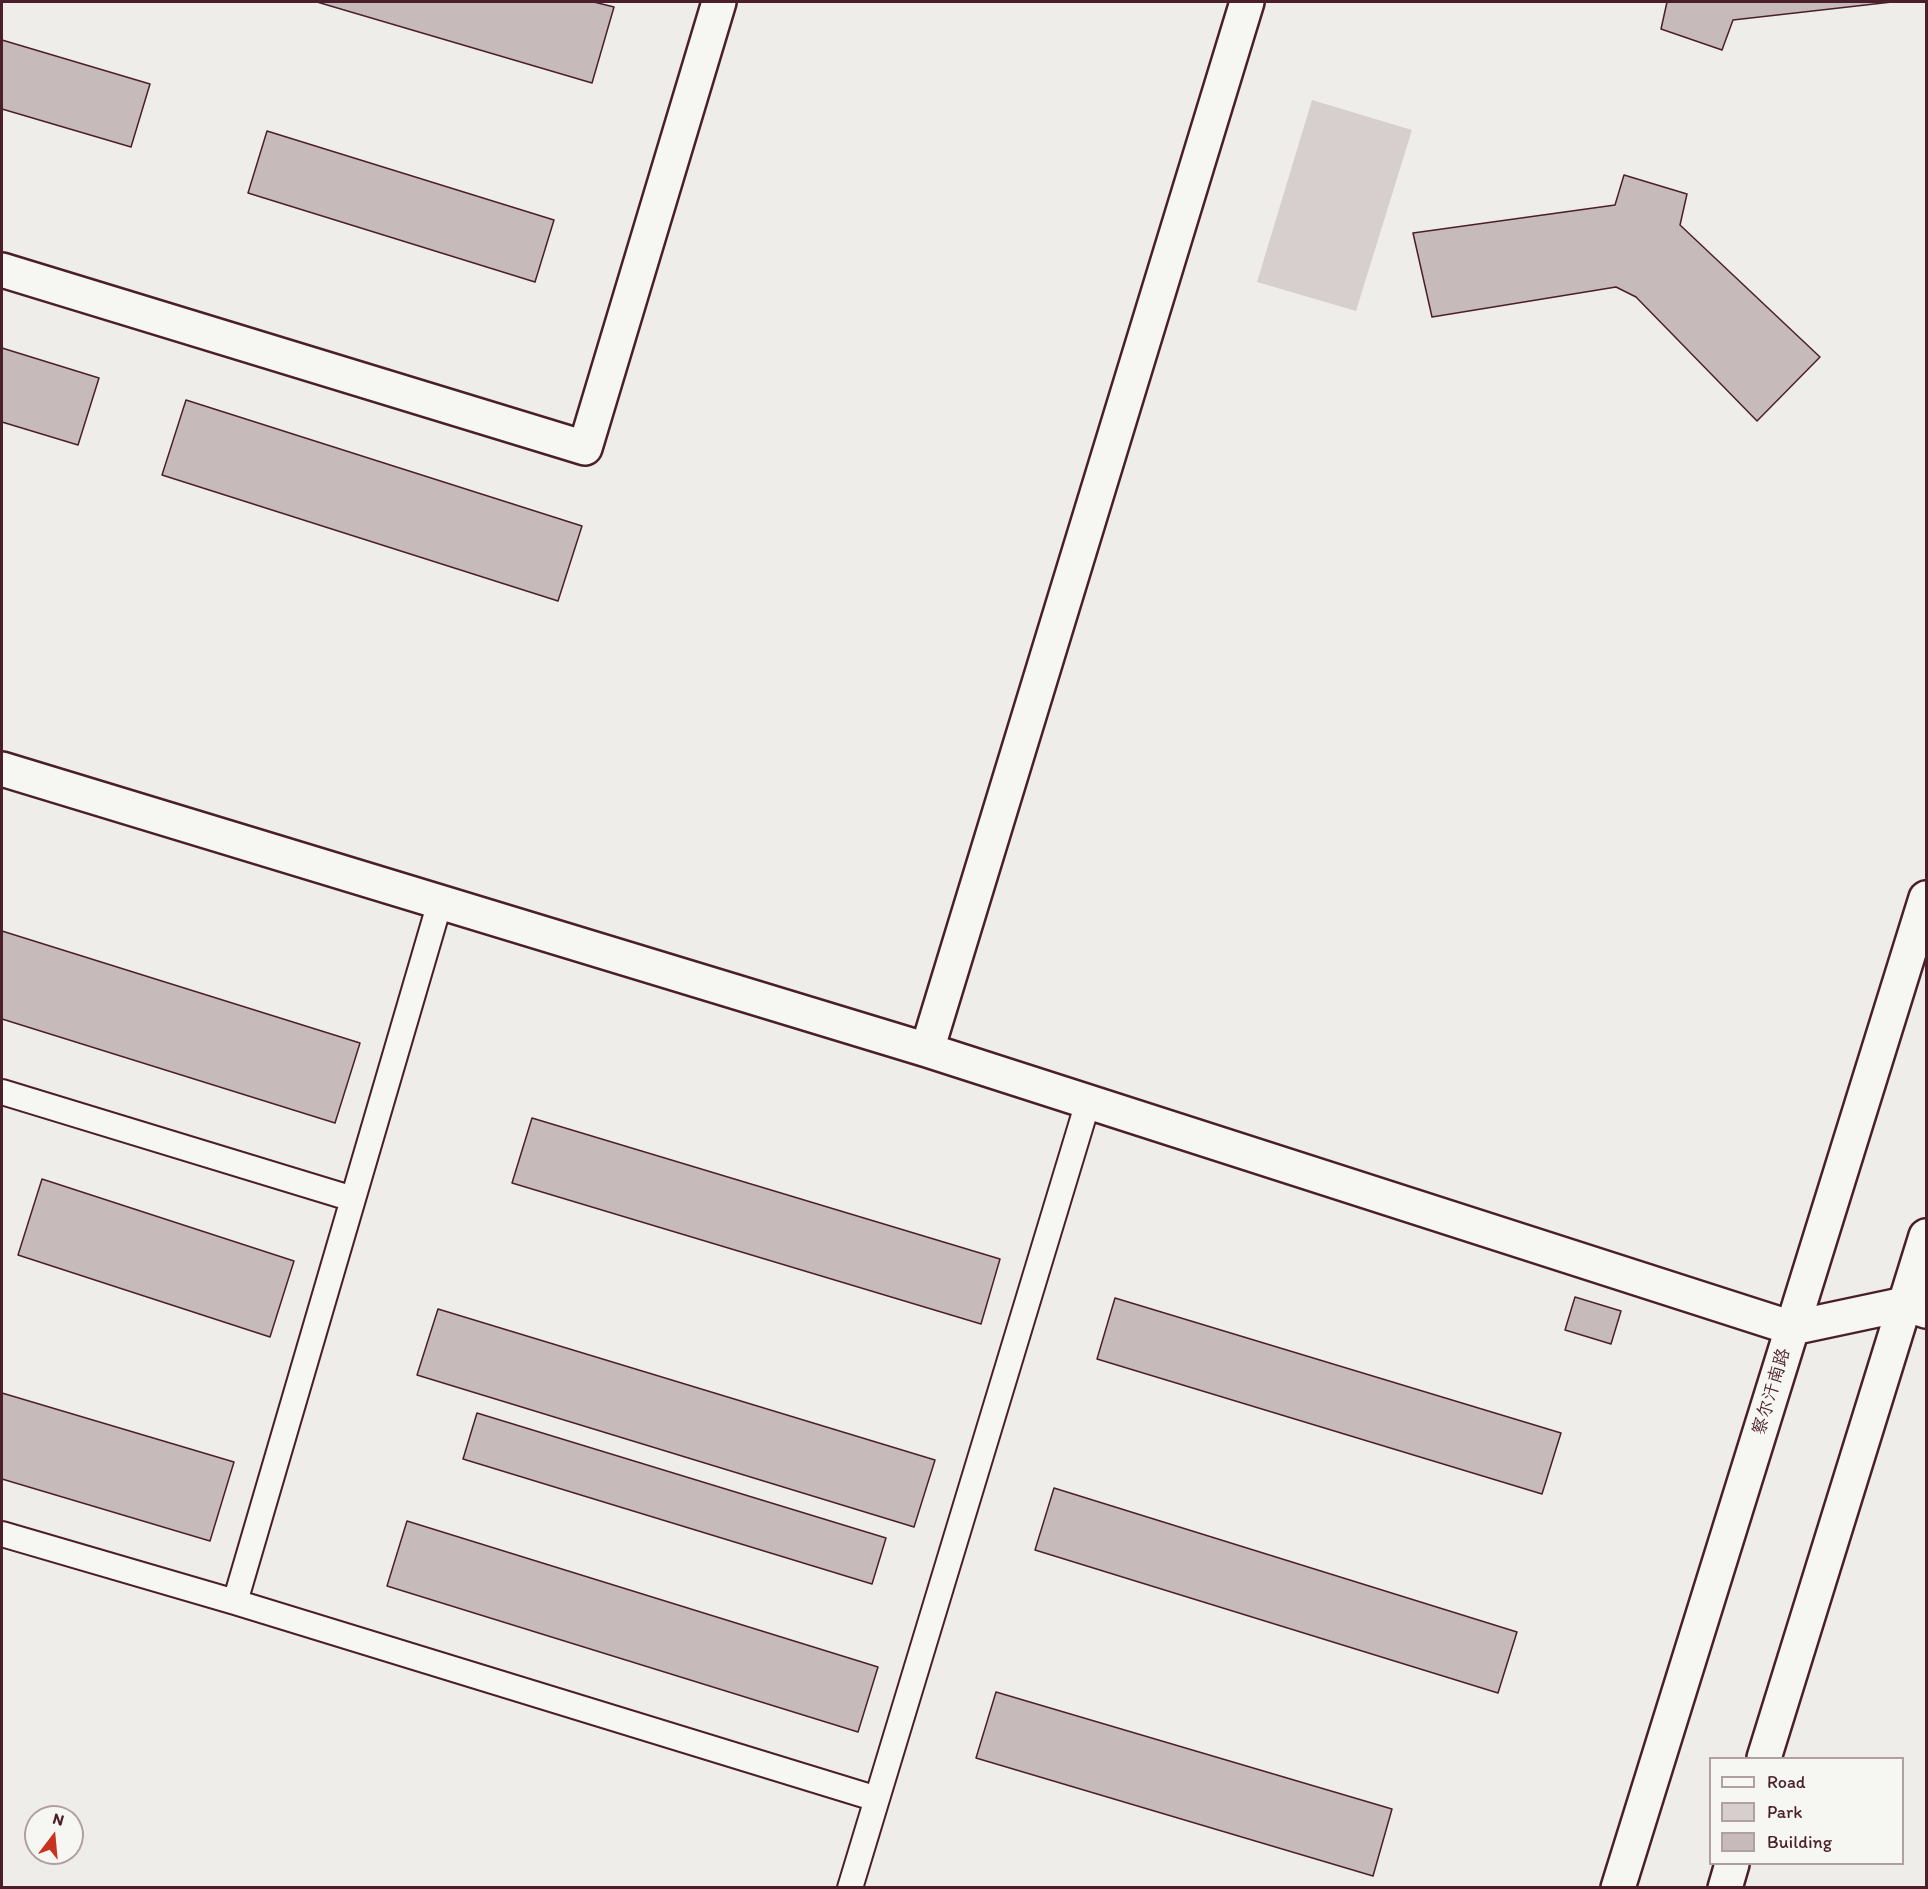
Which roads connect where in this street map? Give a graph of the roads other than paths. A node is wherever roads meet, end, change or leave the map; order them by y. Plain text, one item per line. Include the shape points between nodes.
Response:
1 (719, 2) edge
2 (1247, 2) edge
3 (2, 270) edge
4 (2, 769) edge
5 (1926, 898) edge
6 (440, 902) junction
7 (927, 1050) junction
8 (2, 1092) edge
9 (1088, 1102) junction
10 (353, 1199) junction
11 (1926, 1236) edge
12 (1916, 1308) edge
13 (1792, 1328) junction
14 (2, 1534) edge
15 (235, 1602) junction
16 (1764, 1757) edge
17 (877, 1799) junction
18 (1731, 1865) edge
19 (850, 1887) edge
20 (1618, 1887) edge
21 (1725, 1887) edge

1 - 3 street via 585,448
2 - 7 street
4 - 6 street
5 - 13 street, 察尔汗南路
6 - 7 street
6 - 10 lane
7 - 9 street
8 - 10 lane
9 - 13 street
9 - 17 lane
10 - 15 lane
11 - 12 street
12 - 13 street
12 - 16 street
13 - 20 street, 察尔汗南路
14 - 15 lane
15 - 17 lane
17 - 19 lane
18 - 21 street

